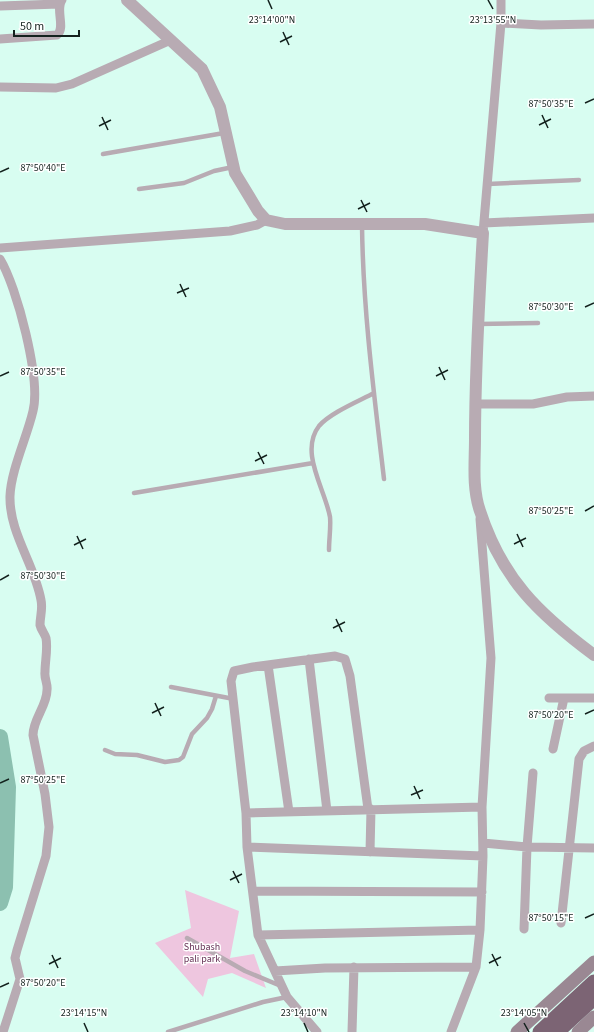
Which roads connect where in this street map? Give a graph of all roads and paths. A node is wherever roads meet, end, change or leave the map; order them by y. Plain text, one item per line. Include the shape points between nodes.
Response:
1 (127, 0) edge
2 (501, 0) edge
3 (60, 2) edge
4 (0, 6) edge
5 (501, 23) junction
6 (594, 24) edge
7 (0, 39) edge
8 (171, 40) junction
9 (0, 87) edge
10 (226, 133) junction
11 (103, 154) dead end
12 (233, 167) junction
13 (579, 180) dead end
14 (488, 184) junction
15 (139, 189) dead end
16 (594, 218) edge
17 (266, 220) junction
18 (362, 224) junction
19 (484, 228) junction
20 (0, 248) edge
21 (0, 259) edge
22 (538, 323) dead end
23 (478, 324) junction
24 (374, 393) junction
25 (594, 396) edge
26 (475, 404) junction
27 (313, 463) junction
28 (384, 479) dead end
29 (134, 493) dead end
30 (479, 510) junction
31 (329, 550) dead end
32 (594, 656) edge
33 (309, 659) junction
34 (268, 665) junction
35 (171, 687) dead end
36 (216, 696) junction
37 (550, 698) dead end
38 (564, 698) junction
39 (594, 698) edge
40 (234, 699) junction
41 (593, 744) edge
42 (553, 749) dead end
43 (105, 750) dead end
44 (533, 773) dead end
45 (482, 808) junction
46 (370, 809) junction
47 (327, 811) junction
48 (289, 812) junction
49 (246, 813) junction
50 (483, 843) junction
51 (247, 847) junction
52 (527, 847) junction
53 (569, 848) junction
54 (594, 848) edge
55 (370, 852) junction
56 (483, 856) junction
57 (253, 892) junction
58 (482, 892) junction
59 (560, 923) dead end
60 (524, 929) dead end
61 (480, 930) junction
62 (258, 935) junction
63 (187, 938) dead end
64 (594, 962) edge
65 (476, 967) junction
66 (354, 968) junction
67 (275, 971) junction
68 (594, 982) edge
69 (280, 986) junction
70 (288, 997) junction
71 (594, 998) edge
72 (594, 1017) edge
73 (3, 1032) edge
74 (168, 1032) edge
75 (317, 1032) edge
76 (352, 1032) edge
77 (451, 1032) edge
78 (517, 1032) edge
79 (540, 1032) edge
80 (557, 1032) edge
81 (578, 1032) edge

1 - 8 street
2 - 5 street
3 - 4 street
3 - 7 street via 60,30 57,35
5 - 6 street
5 - 14 street
8 - 9 street via 72,84 56,88
8 - 10 street via 202,69 220,107
10 - 11 lane
10 - 12 street
12 - 15 lane via 214,171 184,183
12 - 17 street via 258,211
13 - 14 lane
14 - 19 street
16 - 19 street
17 - 18 street via 285,224
17 - 20 street via 257,225 230,231
18 - 19 street via 425,224
18 - 24 lane via 364,282
19 - 23 street
21 - 73 street via 10,279 24,329 36,388 34,410 10,496 19,536 39,591 42,611 40,626 47,643 44,674 48,690 33,726 33,735 49,827 46,856 15,958 20,979
22 - 23 lane
23 - 26 street
24 - 27 lane via 320,425 314,435
24 - 28 lane
25 - 26 street via 567,397 533,404
26 - 30 street via 476,487
27 - 29 lane
27 - 31 lane via 330,518
30 - 32 street via 494,547 512,578 530,601
30 - 45 street via 491,658
33 - 34 street
33 - 46 street via 336,656 345,659 348,664
33 - 47 street
34 - 40 street via 234,671 231,681
34 - 48 street
35 - 36 lane
36 - 40 lane
36 - 43 lane via 207,718 192,734 183,757 179,760 166,762
37 - 38 street
38 - 39 street
38 - 42 street
40 - 49 street
41 - 53 street via 579,759
44 - 52 street
45 - 46 street
45 - 50 street
46 - 47 street
46 - 55 street
47 - 48 street
48 - 49 street
49 - 51 street
50 - 52 street
50 - 56 street
51 - 55 street
51 - 57 street
52 - 53 street
52 - 60 street
53 - 54 street
53 - 59 street
55 - 56 street
56 - 58 street
57 - 58 street
57 - 62 street
58 - 61 street
61 - 62 street
61 - 65 street
62 - 67 street
63 - 69 lane via 245,971
64 - 78 main road
65 - 66 street
65 - 77 street
66 - 67 street
66 - 76 street
67 - 69 street
68 - 79 highway
69 - 70 street
70 - 74 lane via 263,1002
70 - 75 street
71 - 80 highway
72 - 81 main road

